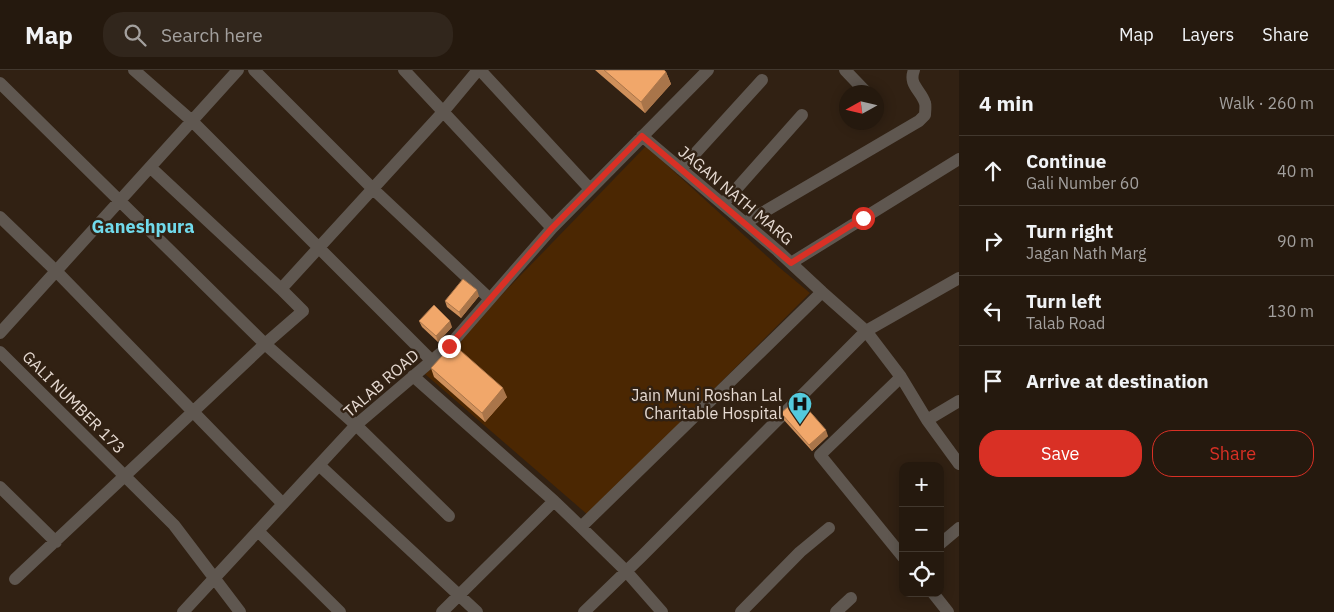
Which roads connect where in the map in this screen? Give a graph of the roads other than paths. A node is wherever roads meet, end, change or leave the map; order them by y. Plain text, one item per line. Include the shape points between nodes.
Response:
1 (134, 70) edge
2 (238, 70) edge
3 (254, 70) edge
4 (404, 70) edge
5 (479, 70) edge
6 (708, 70) edge
7 (845, 70) edge
8 (914, 70) edge
9 (762, 80) dead end
10 (0, 83) edge
11 (859, 85) edge
12 (443, 112) junction
13 (802, 115) dead end
14 (192, 121) junction
15 (642, 136) junction
16 (959, 159) edge
17 (150, 167) junction
18 (681, 169) junction
19 (373, 189) junction
20 (590, 189) junction
21 (120, 201) junction
22 (723, 204) junction
23 (0, 217) edge
24 (745, 223) junction
25 (552, 228) junction
26 (318, 247) junction
27 (791, 263) junction
28 (56, 271) junction
29 (959, 278) edge
30 (280, 289) junction
31 (822, 292) junction
32 (490, 299) junction
33 (866, 332) junction
34 (0, 333) edge
35 (265, 344) junction
36 (0, 352) edge
37 (432, 360) junction
38 (413, 376) junction
39 (901, 377) junction
40 (959, 401) edge
41 (193, 413) junction
42 (926, 420) junction
43 (356, 425) junction
44 (959, 464) edge
45 (319, 465) junction
46 (125, 476) junction
47 (0, 487) edge
48 (554, 501) junction
49 (283, 504) junction
50 (449, 516) dead end
51 (581, 527) junction
52 (829, 528) dead end
53 (959, 528) edge
54 (258, 531) junction
55 (944, 541) edge
56 (56, 542) junction
57 (900, 552) edge
58 (626, 571) junction
59 (214, 578) junction
60 (15, 579) dead end
61 (459, 595) junction
62 (936, 597) edge
63 (851, 598) dead end
64 (183, 612) edge
65 (240, 612) edge
66 (340, 612) edge
67 (442, 612) edge
68 (478, 612) edge
69 (584, 612) edge
70 (662, 612) edge
71 (741, 612) edge
72 (836, 612) edge
73 (948, 612) edge

1 - 14 street
2 - 14 street
3 - 19 street
4 - 12 street
5 - 12 street
5 - 20 street
6 - 15 street, TALAB ROAD
7 - 11 street
8 - 24 street via 912,82 926,103 925,115 919,121
9 - 18 street
10 - 21 street
12 - 19 street
12 - 25 street
13 - 22 street
14 - 17 street
14 - 26 street
15 - 18 street, JAGAN NATH MARG
15 - 20 street, TALAB ROAD
16 - 27 street
17 - 21 street
17 - 30 street
18 - 22 street, JAGAN NATH MARG
19 - 26 street
19 - 32 street
20 - 25 street, TALAB ROAD
21 - 28 street
21 - 35 street
22 - 24 street, JAGAN NATH MARG
23 - 28 street
24 - 27 street, JAGAN NATH MARG
25 - 32 street, TALAB ROAD
26 - 30 street
26 - 37 street
27 - 31 street, JAGAN NATH MARG
28 - 34 street
28 - 41 street
29 - 33 street
30 - 35 street via 303,311
31 - 33 street, JAGAN NATH MARG
31 - 51 street
32 - 37 street, TALAB ROAD via 449,346
33 - 39 street, JAGAN NATH MARG
33 - 58 street
35 - 41 street
35 - 43 street
36 - 46 street, GALI NUMBER 173
37 - 38 street, TALAB ROAD
38 - 43 street, TALAB ROAD
38 - 48 street
39 - 42 street, JAGAN NATH MARG
39 - 57 street via 820,455
40 - 42 street
41 - 46 street
41 - 49 street
42 - 44 street, JAGAN NATH MARG
43 - 45 street, TALAB ROAD
43 - 50 street
45 - 49 street, TALAB ROAD
45 - 61 street
46 - 56 street
46 - 59 street, GALI NUMBER 173 via 174,525
47 - 56 street
48 - 51 street
48 - 61 street
49 - 54 street, TALAB ROAD
51 - 58 street
52 - 71 street via 800,552
53 - 55 street
54 - 59 street, TALAB ROAD
54 - 66 street
56 - 60 street
58 - 69 street
58 - 70 street
59 - 64 street, TALAB ROAD
59 - 65 street, GALI NUMBER 173
61 - 67 street
61 - 68 street
62 - 73 street
63 - 72 street

